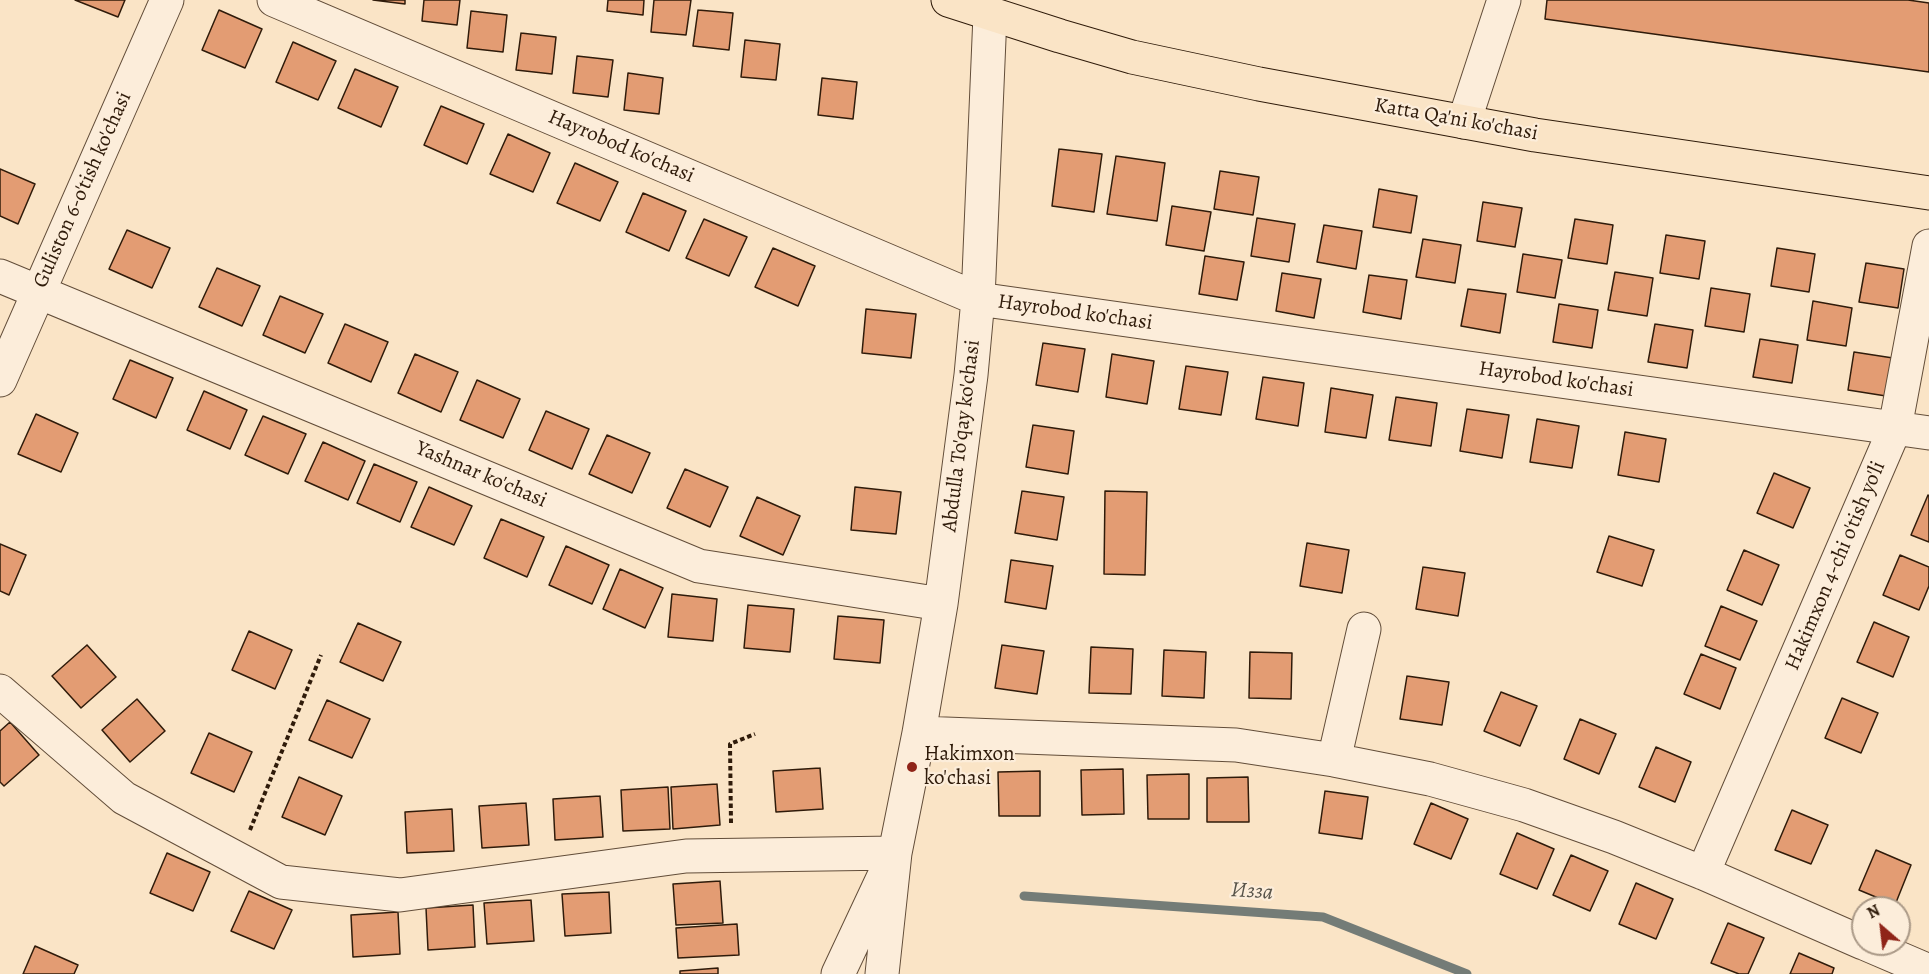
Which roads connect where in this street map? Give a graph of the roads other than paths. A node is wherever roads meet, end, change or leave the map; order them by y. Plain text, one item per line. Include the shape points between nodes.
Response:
1 (167, 0) edge
2 (274, 0) edge
3 (948, 0) edge
4 (1504, 0) edge
5 (990, 15) junction
6 (1464, 122) junction
7 (1929, 193) edge
8 (1929, 246) edge
9 (0, 276) edge
10 (37, 292) junction
11 (978, 299) junction
12 (0, 380) edge
13 (1895, 428) junction
14 (1929, 433) edge
15 (940, 604) junction
16 (1364, 629) dead end
17 (0, 691) edge
18 (920, 733) junction
19 (1334, 760) junction
20 (895, 853) junction
21 (1703, 873) junction
22 (1851, 937) edge
23 (1895, 956) edge
24 (1929, 971) edge
25 (838, 974) edge
26 (882, 974) edge

1 - 10 street, Guliston 6-o'tish ko'chasi
2 - 11 street, Hayrobod ko'chasi
3 - 5 main road, Katta Qa'ni ko'chasi
4 - 6 street
5 - 6 main road, Katta Qa'ni ko'chasi via 1132,57
5 - 11 street, Abdulla To'qay ko'chasi
6 - 7 main road, Katta Qa'ni ko'chasi
8 - 13 street, Hakimxon 4-chi o'tish yo'li
9 - 10 street, Yashnar ko'chasi
10 - 12 street, Guliston 6-o'tish ko'chasi
10 - 15 street, Yashnar ko'chasi via 699,566
11 - 13 street, Hayrobod ko'chasi
11 - 15 street, Abdulla To'qay ko'chasi via 965,430
13 - 14 street, Hayrobod ko'chasi
13 - 21 street, Hakimxon 4-chi o'tish yo'li
15 - 18 street, Abdulla To'qay ko'chasi
16 - 19 street
17 - 20 street via 124,798 281,882 400,895 686,856
18 - 19 street via 1236,745
18 - 20 street, Abdulla To'qay ko'chasi
19 - 21 street via 1430,779 1524,805
20 - 25 street, Abdulla To'qay ko'chasi
20 - 26 street, Abdulla To'qay ko'chasi
21 - 22 street
23 - 24 street

